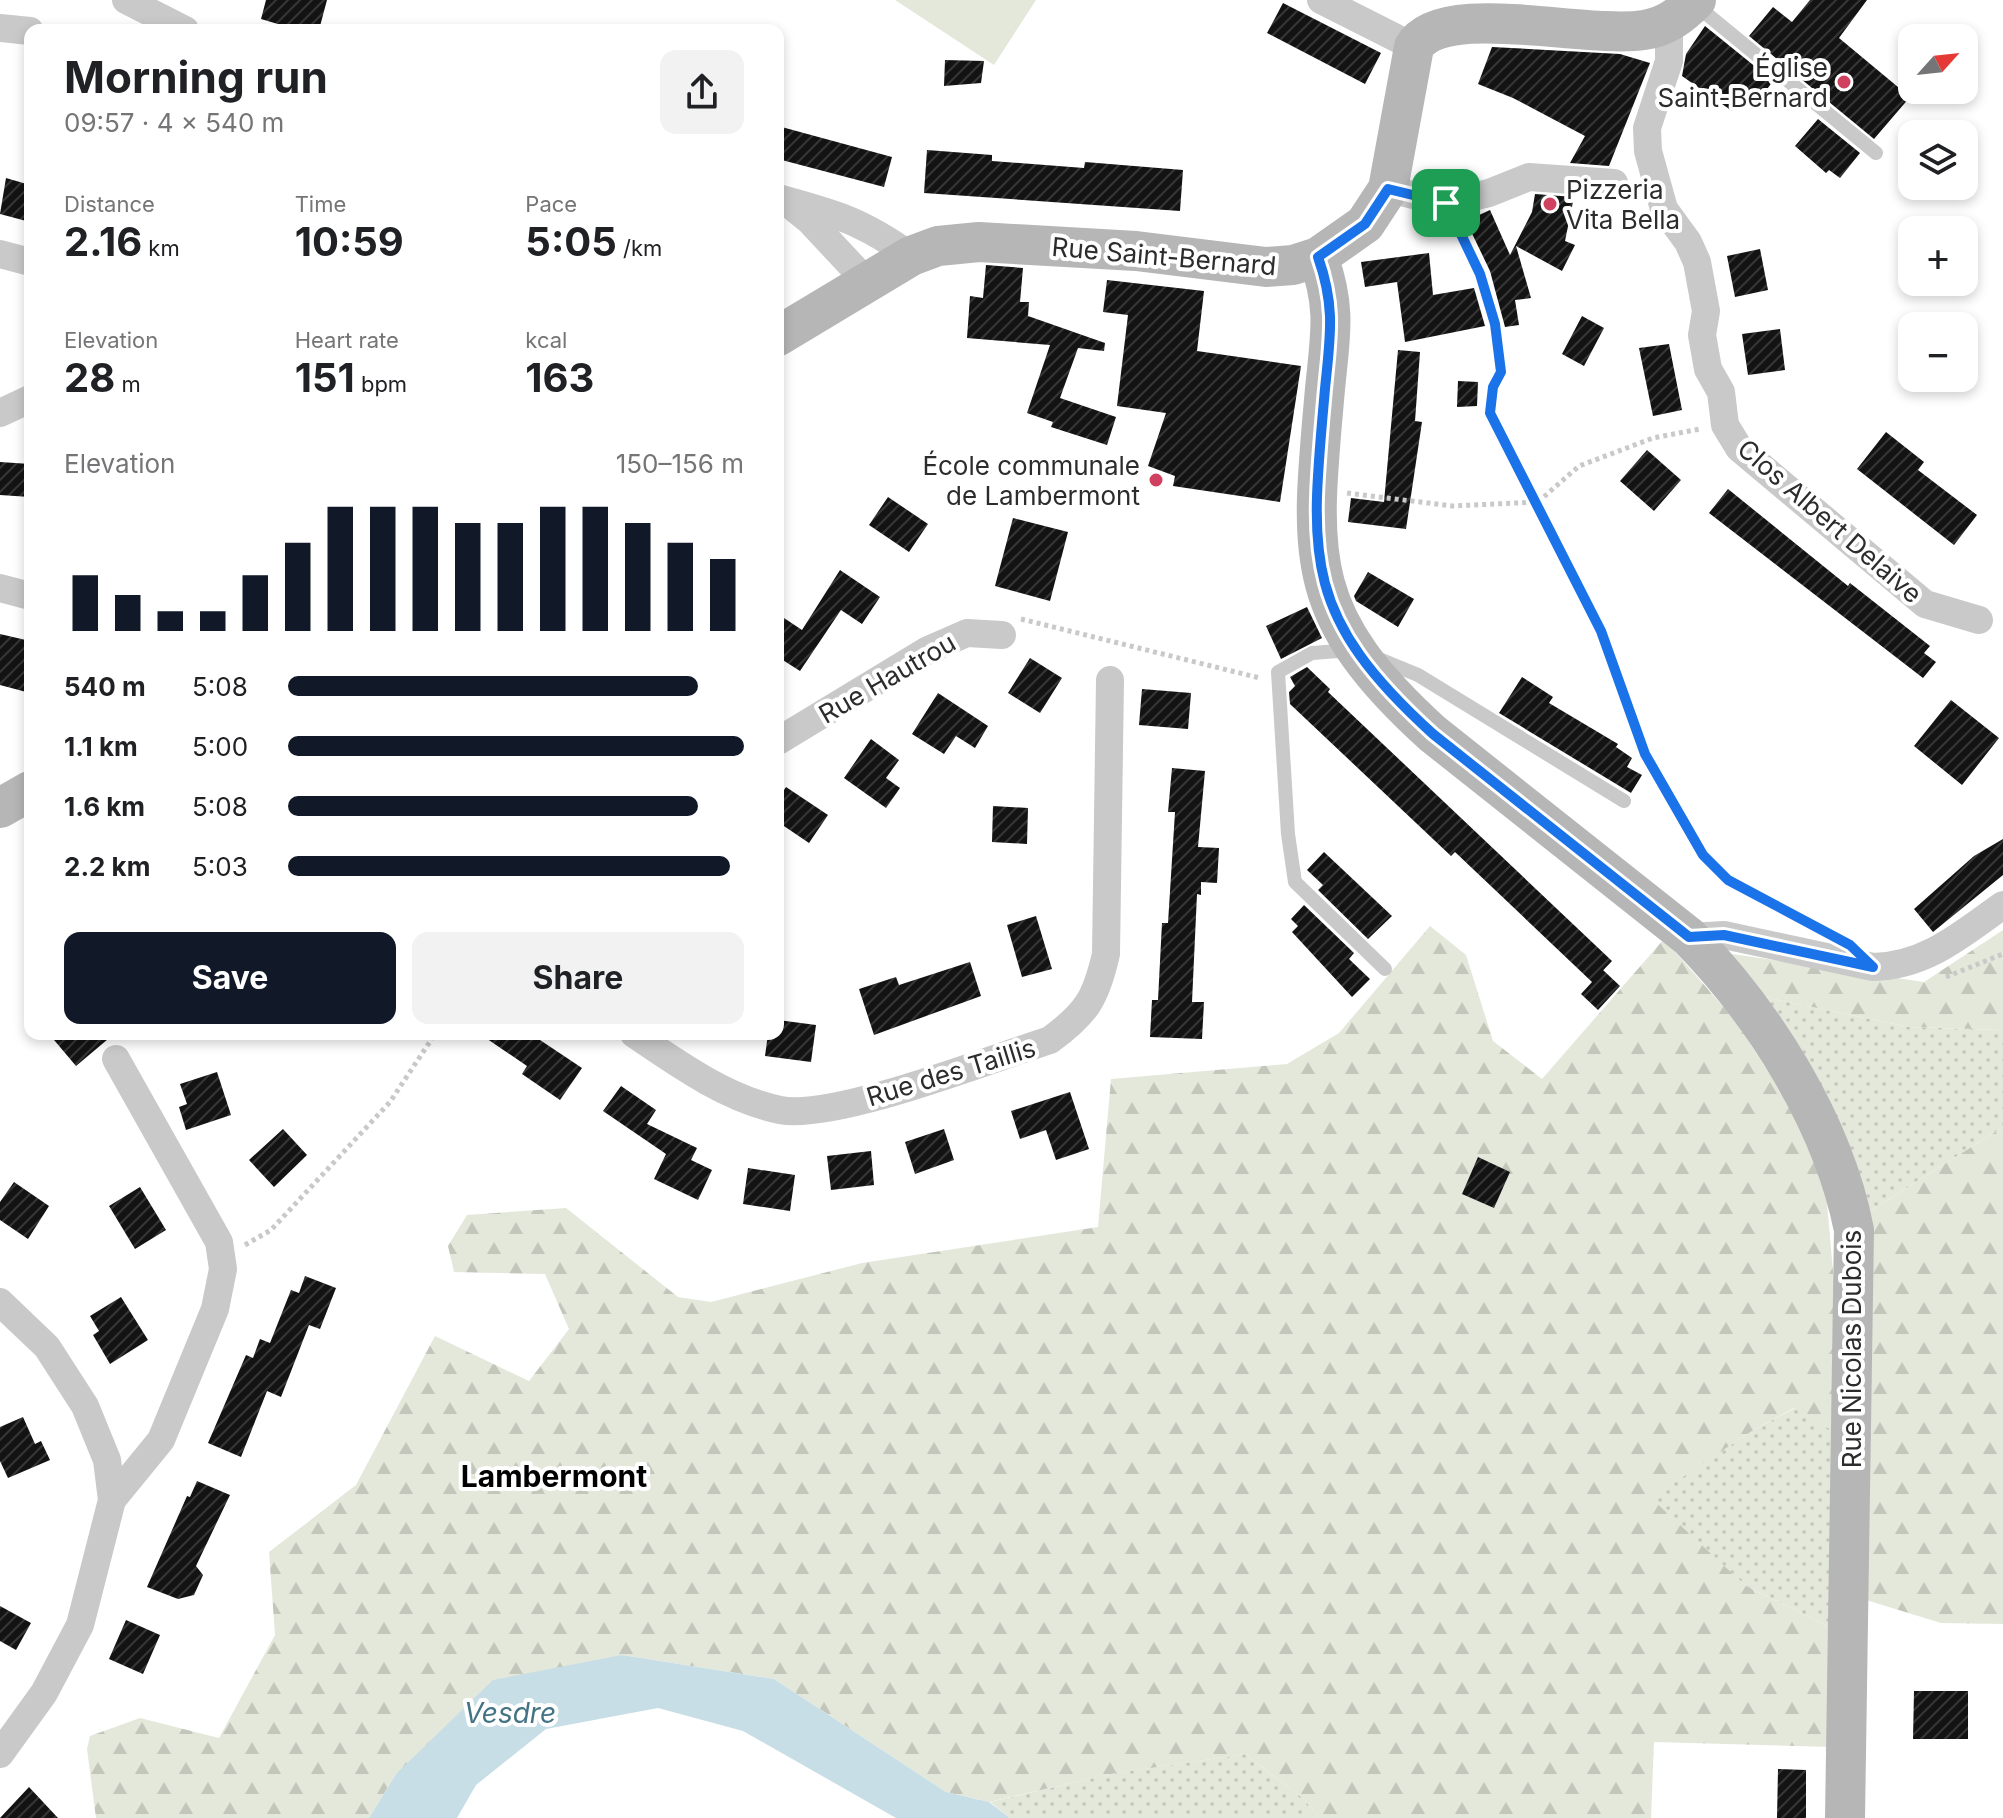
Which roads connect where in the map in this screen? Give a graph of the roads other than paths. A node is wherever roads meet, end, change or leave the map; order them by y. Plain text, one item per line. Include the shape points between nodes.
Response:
1 (126, 0) edge
2 (1321, 0) edge
3 (1449, 5) edge
4 (1686, 9) edge
5 (171, 24) edge
6 (1414, 47) junction
7 (1876, 153) dead end
8 (1614, 183) dead end
9 (1388, 189) junction
10 (784, 200) edge
11 (784, 201) edge
12 (1446, 203) junction
13 (0, 254) edge
14 (911, 256) junction
15 (1318, 257) junction
16 (24, 260) edge
17 (867, 282) junction
18 (784, 332) edge
19 (1501, 372) road end
20 (24, 402) edge
21 (0, 413) edge
22 (0, 588) edge
23 (24, 594) edge
24 (1979, 620) dead end
25 (1002, 635) road end
26 (1356, 650) junction
27 (1110, 680) dead end
28 (784, 737) edge
29 (24, 794) edge
30 (1624, 801) dead end
31 (0, 808) edge
32 (2003, 905) edge
33 (1689, 937) junction
34 (1385, 969) dead end
35 (643, 1040) edge
36 (116, 1059) dead end
37 (0, 1302) edge
38 (112, 1500) junction
39 (0, 1754) edge
40 (1845, 1818) edge

1 - 5 street
2 - 6 street
3 - 4 street, Rue Saint-Bernard via 1497,4 1622,32
3 - 6 street, Rue Saint-Bernard via 1426,25
4 - 7 lane
4 - 24 street, Clos Albert Delaive via 1647,128 1648,151 1664,209 1697,262 1706,311 1702,335 1708,369 1721,392 1725,425 1739,448 1925,604
6 - 9 street, Rue Saint-Bernard
8 - 12 street via 1529,177
9 - 12 street
9 - 15 street, Rue Saint-Bernard via 1365,224
10 - 14 street via 826,209 873,229
11 - 17 street
12 - 19 lane via 1480,274 1495,324
13 - 16 street
14 - 15 street, Rue Saint-Bernard via 938,246 979,242 1136,251 1266,267
14 - 17 street, Rue Saint-Bernard
15 - 26 street, Rue Nicolas Dubois via 1333,309 1316,489 1316,546 1334,617
17 - 18 street, Rue Saint-Bernard
20 - 21 street
22 - 23 street
25 - 28 street, Rue Hautrou via 967,633 928,650
26 - 30 lane via 1418,675
26 - 33 street, Rue Nicolas Dubois via 1396,701 1433,734
26 - 34 lane via 1312,653 1278,672 1288,834 1295,882
27 - 35 street, Rue des Taillis via 1106,954 1098,989 1080,1019 1050,1040 832,1109 781,1110 737,1095
29 - 31 street
32 - 33 street via 1926,957 1893,967 1724,935
33 - 40 street, Rue Nicolas Dubois via 1752,1014 1810,1104 1845,1184 1854,1230
36 - 38 street via 219,1242 221,1259 215,1309 161,1440
37 - 38 street via 47,1347 85,1406 107,1460
38 - 39 street via 80,1625 44,1693

